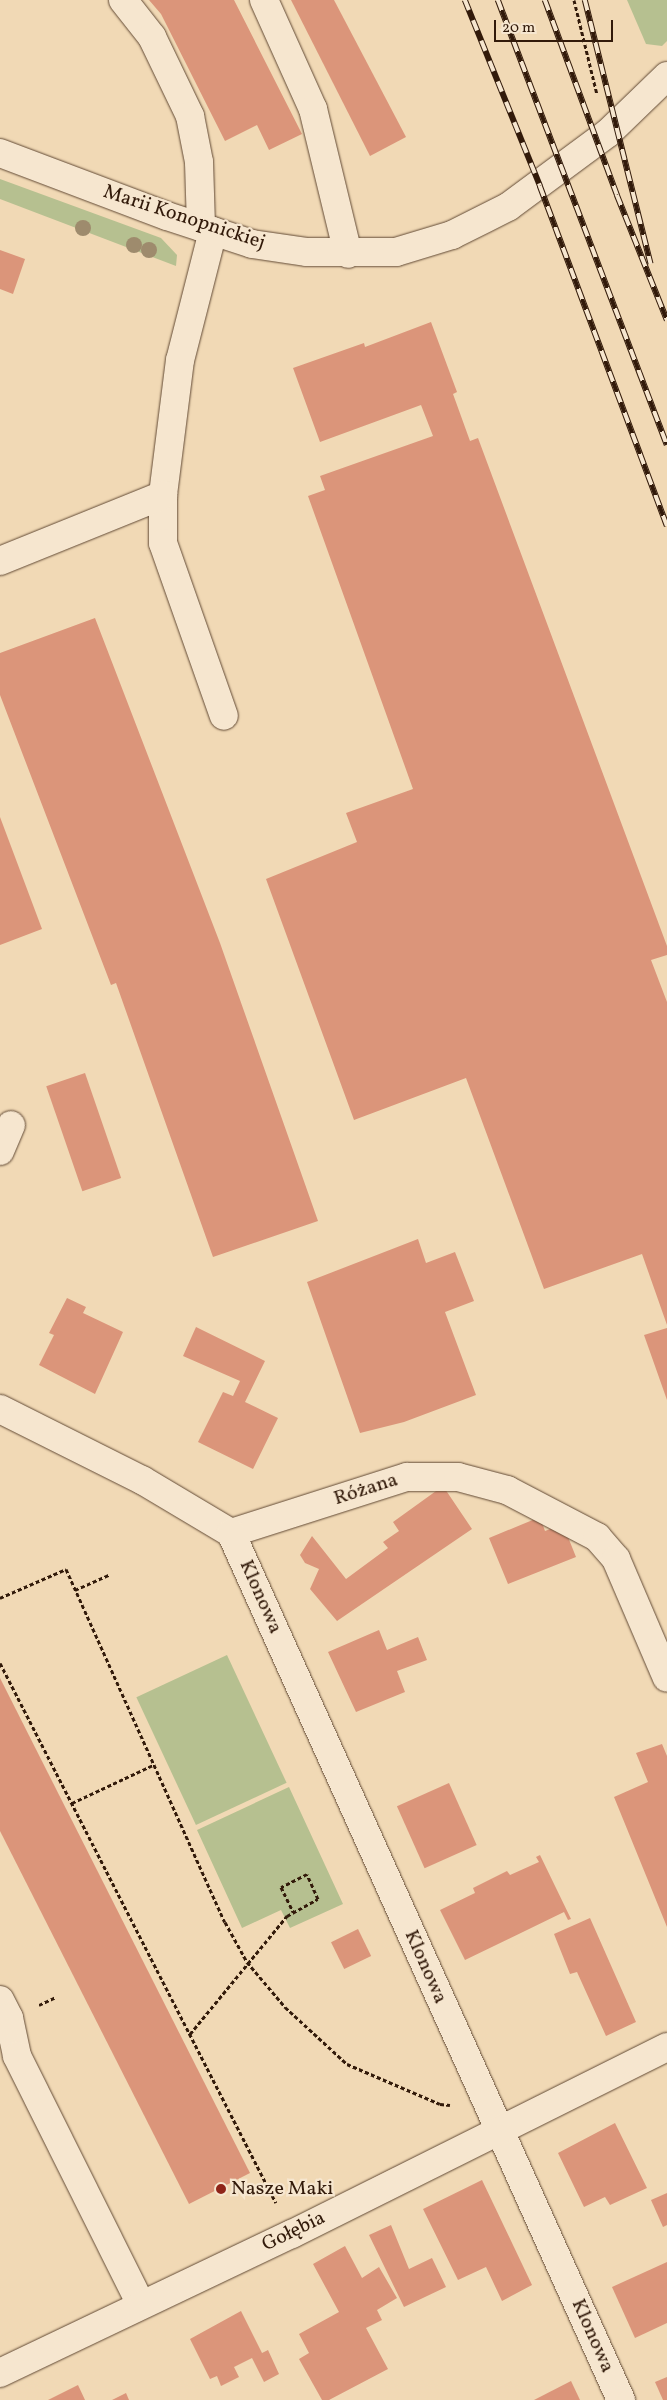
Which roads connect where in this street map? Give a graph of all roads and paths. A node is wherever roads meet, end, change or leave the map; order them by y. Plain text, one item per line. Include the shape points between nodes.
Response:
1 (123, 0) edge
2 (264, 0) edge
3 (574, 0) edge
4 (667, 76) edge
5 (608, 133) junction
6 (0, 153) edge
7 (207, 229) junction
8 (348, 254) junction
9 (163, 495) junction
10 (0, 561) edge
11 (224, 716) dead end
12 (11, 1125) dead end
13 (0, 1151) edge
14 (0, 1409) edge
15 (231, 1533) junction
16 (109, 1575) dead end
17 (75, 1590) junction
18 (0, 1598) edge
19 (0, 1663) edge
20 (667, 1678) edge
21 (154, 1766) junction
22 (72, 1803) junction
23 (293, 1912) junction
24 (247, 1962) junction
25 (0, 2000) edge
26 (190, 2034) junction
27 (667, 2048) edge
28 (493, 2118) junction
29 (292, 2234) junction
30 (141, 2305) junction
31 (0, 2373) edge
32 (621, 2400) edge

1 - 7 street via 152,37 190,116
2 - 8 street via 313,109
3 - 5 path
4 - 5 street, Marii Konopnickiej
5 - 8 street, Marii Konopnickiej via 540,186 482,223 396,252
6 - 7 street, Marii Konopnickiej
7 - 8 street, Marii Konopnickiej via 252,244
7 - 9 street via 180,360
9 - 10 street
9 - 11 street via 163,543
12 - 13 street
14 - 15 street via 142,1480
15 - 20 street, Różana via 407,1477 458,1476 507,1490 596,1537 616,1559
15 - 28 street, Klonowa
16 - 17 path
17 - 18 path via 66,1569
17 - 21 path
19 - 22 path
21 - 22 path
21 - 24 path via 225,1922
22 - 26 path
23 - 23 path via 318,1899 307,1874 281,1887
23 - 24 path
24 - 26 path
24 - 28 path via 284,2007 348,2064 440,2104
25 - 30 street via 9,2018 17,2056
26 - 29 path
27 - 28 street, Gołębia
28 - 29 street, Gołębia
28 - 32 street, Klonowa
29 - 30 street, Gołębia
30 - 31 street, Gołębia

